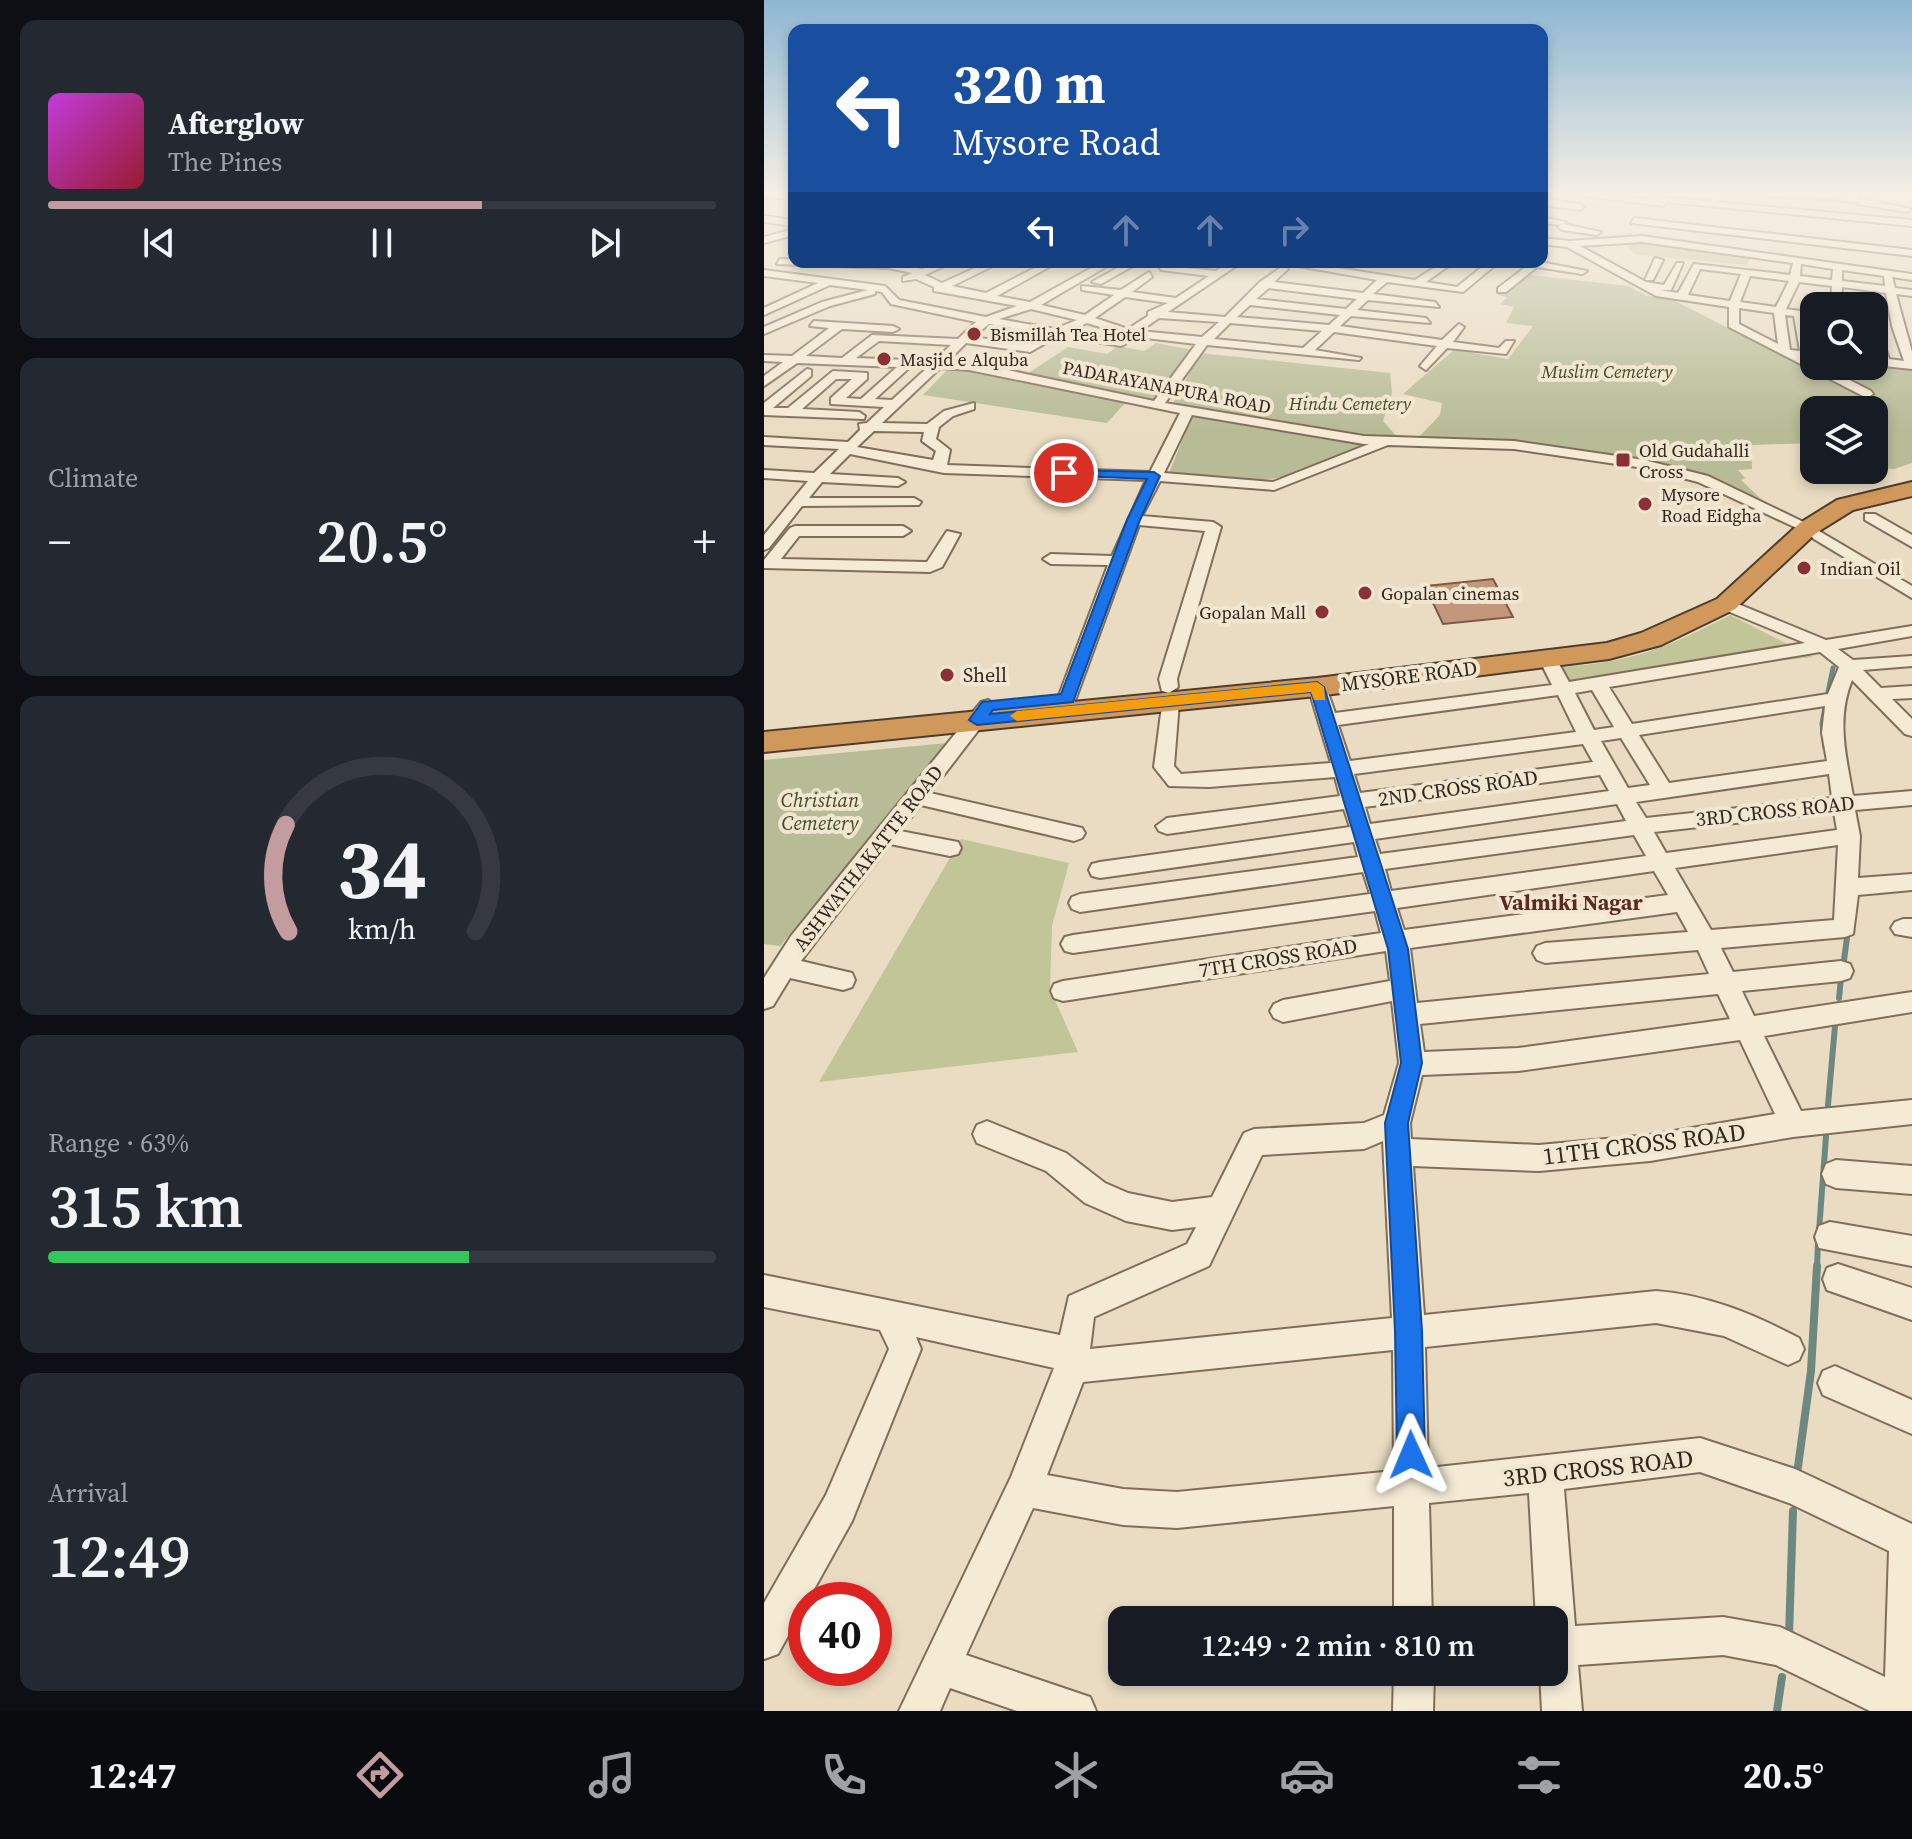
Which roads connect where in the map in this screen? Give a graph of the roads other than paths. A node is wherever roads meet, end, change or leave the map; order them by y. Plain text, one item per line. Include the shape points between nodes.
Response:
1 (764, 272) edge
2 (820, 272) edge
3 (849, 272) edge
4 (875, 272) edge
5 (913, 272) edge
6 (924, 272) edge
7 (978, 272) edge
8 (1034, 272) edge
9 (1089, 272) edge
10 (1116, 272) edge
11 (1199, 272) edge
12 (1220, 272) edge
13 (1278, 272) edge
14 (1350, 272) edge
15 (1436, 272) edge
16 (1482, 272) edge
17 (1525, 272) edge
18 (1621, 272) edge
19 (1629, 272) edge
20 (1658, 272) edge
21 (1676, 272) edge
22 (1681, 272) edge
23 (1760, 272) edge
24 (1788, 272) edge
25 (1651, 273) junction
26 (1836, 273) junction
27 (919, 274) junction
28 (1216, 274) junction
29 (1721, 274) junction
30 (1149, 275) dead end
31 (1627, 275) junction
32 (1383, 276) junction
33 (1912, 277) edge
34 (806, 278) junction
35 (1690, 279) junction
36 (1815, 279) junction
37 (829, 281) junction
38 (1890, 281) junction
39 (1866, 282) junction
40 (848, 284) junction
41 (1264, 284) junction
42 (1912, 284) edge
43 (1418, 286) junction
44 (1701, 286) dead end
45 (1789, 288) junction
46 (1726, 289) dead end
47 (778, 290) dead end
48 (1099, 290) junction
49 (1502, 290) dead end
50 (1739, 290) junction
51 (1812, 292) edge
52 (1836, 292) edge
53 (940, 293) junction
54 (1751, 293) dead end
55 (1912, 293) edge
56 (1122, 294) junction
57 (1364, 295) junction
58 (985, 298) junction
59 (1681, 298) junction
60 (813, 300) dead end
61 (1175, 301) junction
62 (891, 303) junction
63 (1190, 303) dead end
64 (1800, 304) edge
65 (1206, 305) dead end
66 (1241, 305) junction
67 (1435, 305) dead end
68 (1013, 310) junction
69 (1346, 311) junction
70 (764, 312) edge
71 (1064, 313) junction
72 (1152, 314) junction
73 (958, 315) junction
74 (930, 316) junction
75 (1087, 319) junction
76 (838, 320) junction
77 (988, 320) junction
78 (1226, 321) junction
79 (1426, 321) dead end
80 (1046, 322) dead end
81 (911, 324) junction
82 (1888, 325) edge
83 (1897, 326) junction
84 (867, 327) junction
85 (1459, 327) dead end
86 (887, 328) junction
87 (975, 328) junction
88 (1330, 328) junction
89 (1912, 328) edge
90 (767, 329) edge
91 (804, 331) junction
92 (1057, 332) junction
93 (1129, 333) junction
94 (826, 336) junction
95 (876, 337) junction
96 (902, 339) junction
97 (930, 340) junction
98 (1044, 340) junction
99 (1204, 341) junction
100 (1510, 343) dead end
101 (1447, 344) junction
102 (956, 345) junction
103 (764, 346) edge
104 (809, 348) junction
105 (860, 348) junction
106 (1030, 349) junction
107 (1001, 350) junction
108 (1306, 352) junction
109 (1785, 353) junction
110 (1055, 354) dead end
111 (1800, 354) edge
112 (764, 358) edge
113 (1355, 358) dead end
114 (794, 359) junction
115 (820, 360) junction
116 (845, 361) junction
117 (880, 362) junction
118 (908, 363) junction
119 (1888, 363) edge
120 (935, 365) junction
121 (1912, 365) edge
122 (1341, 366) dead end
123 (1426, 366) dead end
124 (978, 368) junction
125 (778, 372) junction
126 (807, 373) junction
127 (833, 375) junction
128 (863, 376) junction
129 (764, 382) edge
130 (1867, 394) dead end
131 (805, 399) junction
132 (835, 401) junction
133 (864, 402) junction
134 (895, 404) junction
135 (1157, 405) junction
136 (970, 406) dead end
137 (764, 410) edge
138 (1188, 410) junction
139 (790, 413) junction
140 (876, 422) junction
141 (931, 428) junction
142 (764, 441) edge
143 (788, 442) junction
144 (1387, 443) junction
145 (1427, 443) junction
146 (849, 448) junction
147 (769, 458) dead end
148 (1406, 458) dead end
149 (938, 465) junction
150 (764, 474) edge
151 (819, 476) junction
152 (1154, 476) junction
153 (1912, 477) edge
154 (898, 482) dead end
155 (1912, 489) edge
156 (799, 502) junction
157 (914, 502) dead end
158 (1870, 517) dead end
159 (1133, 520) junction
160 (1806, 528) junction
161 (903, 531) dead end
162 (952, 534) dead end
163 (1912, 542) edge
164 (769, 548) edge
165 (1051, 559) dead end
166 (1118, 561) junction
167 (1912, 593) edge
168 (1726, 604) junction
169 (1912, 631) edge
170 (1821, 644) junction
171 (1548, 659) junction
172 (1912, 661) edge
173 (1849, 666) junction
174 (1597, 683) junction
175 (1317, 687) junction
176 (1563, 689) junction
177 (1912, 692) edge
178 (1169, 694) junction
179 (1876, 694) junction
180 (1067, 698) junction
181 (1835, 699) junction
182 (982, 713) junction
183 (1328, 720) junction
184 (1910, 726) edge
185 (764, 727) edge
186 (1626, 732) junction
187 (1589, 738) junction
188 (764, 742) edge
189 (1607, 767) junction
190 (1835, 767) junction
191 (1343, 769) junction
192 (1663, 790) junction
193 (914, 796) junction
194 (1624, 796) junction
195 (1912, 798) edge
196 (1352, 803) junction
197 (1845, 803) junction
198 (1167, 826) dead end
199 (1639, 827) junction
200 (1360, 831) junction
201 (1074, 833) dead end
202 (882, 835) junction
203 (1849, 836) junction
204 (950, 848) dead end
205 (1662, 862) junction
206 (1371, 864) junction
207 (1100, 870) dead end
208 (1912, 882) edge
209 (1848, 887) junction
210 (1383, 900) junction
211 (1683, 902) junction
212 (1080, 903) dead end
213 (1396, 940) junction
214 (1706, 942) junction
215 (1073, 944) dead end
216 (1545, 953) dead end
217 (784, 967) junction
218 (1841, 971) dead end
219 (843, 980) dead end
220 (1726, 983) junction
221 (1063, 991) dead end
222 (764, 999) edge
223 (1405, 1002) junction
224 (1912, 1002) edge
225 (1283, 1011) dead end
226 (1746, 1029) junction
227 (1412, 1063) junction
228 (1912, 1112) edge
229 (1793, 1124) junction
230 (987, 1134) dead end
231 (1397, 1138) junction
232 (1836, 1174) dead end
233 (1912, 1180) edge
234 (1220, 1210) junction
235 (1830, 1237) dead end
236 (1912, 1251) edge
237 (1838, 1279) dead end
238 (764, 1291) edge
239 (1912, 1304) edge
240 (890, 1316) junction
241 (1409, 1331) junction
242 (1788, 1349) dead end
243 (1071, 1360) junction
244 (1835, 1383) dead end
245 (1912, 1417) edge
246 (1545, 1474) junction
247 (1411, 1486) junction
248 (1024, 1489) junction
249 (1910, 1542) edge
250 (1413, 1606) edge
251 (1554, 1606) edge
252 (764, 1640) edge
253 (1568, 1646) edge
254 (941, 1666) junction
255 (1414, 1686) edge
256 (1560, 1686) edge
257 (1906, 1709) edge
258 (919, 1711) edge
259 (1076, 1711) edge
260 (1413, 1711) edge
261 (1562, 1711) edge

1 - 34 street
2 - 34 street
3 - 37 street
4 - 40 street
5 - 27 street
6 - 27 street
7 - 53 street
8 - 58 street
9 - 68 street
10 - 48 street via 1086,288
11 - 28 street
12 - 28 street
13 - 41 street
14 - 32 street
15 - 43 street
16 - 43 street via 1459,290
17 - 49 street
18 - 31 street
19 - 31 street
20 - 25 street
21 - 25 street via 1667,288
22 - 35 street
23 - 45 street
24 - 45 street
25 - 31 street
25 - 59 street via 1660,294
26 - 36 street
26 - 39 street
26 - 39 street
26 - 45 street
26 - 52 street
27 - 53 street
27 - 62 street
28 - 61 street
29 - 35 street
29 - 45 street
29 - 50 street
30 - 56 street
32 - 43 street
32 - 57 street
33 - 38 street
34 - 37 street
34 - 47 street
35 - 44 street
35 - 59 street
36 - 45 street
36 - 51 street
37 - 40 street
37 - 70 street
38 - 39 street
38 - 39 street
38 - 42 street
38 - 55 street
38 - 83 street
40 - 60 street
40 - 62 street
41 - 57 street
41 - 66 street
45 - 50 street
45 - 50 street
45 - 64 street
45 - 109 street
46 - 50 street
48 - 56 street
48 - 71 street
50 - 54 street
50 - 59 street
50 - 109 street via 1733,325
53 - 58 street
53 - 62 street
53 - 68 street
56 - 61 street
56 - 75 street
57 - 67 street
57 - 69 street
58 - 68 street
61 - 63 street
61 - 72 street
62 - 74 street
62 - 76 street
62 - 76 street
62 - 90 street via 826,304
65 - 66 street
66 - 69 street
66 - 78 street
68 - 71 street
68 - 77 street via 987,315
68 - 80 street
69 - 79 street
69 - 88 street
71 - 75 street
72 - 78 street
72 - 93 street
73 - 74 street
73 - 77 street
73 - 97 street
74 - 81 street
75 - 92 street
75 - 93 street
76 - 84 street
76 - 91 street
76 - 94 street
77 - 87 street
77 - 92 street
78 - 88 street
78 - 99 street
81 - 86 street
81 - 96 street
82 - 83 street
83 - 89 street
83 - 121 street
84 - 86 street
84 - 115 street
85 - 101 street
86 - 95 street
87 - 98 street
87 - 102 street
88 - 101 street
88 - 108 street
90 - 91 street
91 - 94 street
92 - 98 street
92 - 98 street via 1121,343 1108,351
93 - 99 street
94 - 104 street
95 - 96 street
95 - 105 street
96 - 97 street
97 - 102 street
98 - 106 street
99 - 108 street
99 - 135 street
100 - 101 street via 1502,352 1472,342
101 - 123 street
102 - 105 street
102 - 107 street
102 - 120 street
103 - 104 street
104 - 114 street
105 - 116 street
106 - 107 street
106 - 110 street
107 - 124 street
108 - 113 street
108 - 122 street
109 - 111 street
109 - 130 street
112 - 114 street, PADARAYANAPURA ROAD
114 - 115 street, PADARAYANAPURA ROAD
114 - 125 street
115 - 116 street, PADARAYANAPURA ROAD
116 - 117 street, PADARAYANAPURA ROAD
117 - 118 street, PADARAYANAPURA ROAD
117 - 128 street
118 - 120 street, PADARAYANAPURA ROAD
118 - 133 street
119 - 121 street
120 - 124 street, PADARAYANAPURA ROAD
120 - 134 street
124 - 135 street, PADARAYANAPURA ROAD
125 - 126 street
125 - 129 street
126 - 127 street
126 - 137 street
127 - 128 street
127 - 131 street
128 - 132 street
131 - 132 street
131 - 139 street
132 - 133 street
133 - 134 street
134 - 140 street
135 - 138 street, PADARAYANAPURA ROAD
136 - 141 street via 936,419
137 - 139 street
138 - 144 street, PADARAYANAPURA ROAD
138 - 152 street
139 - 140 street via 848,416 837,426
140 - 141 street
140 - 146 street
141 - 149 street via 929,441 943,450
142 - 143 street
143 - 146 street
143 - 147 street
144 - 145 street, PADARAYANAPURA ROAD
144 - 152 street via 1274,486
145 - 148 street via 1422,453
145 - 160 street, PADARAYANAPURA ROAD via 1536,447 1666,468 1718,485
146 - 149 street
146 - 151 street
149 - 152 street
150 - 151 street
151 - 154 street
151 - 156 street
152 - 159 street
153 - 160 highway, MYSORE ROAD via 1827,500
155 - 160 highway, MYSORE ROAD via 1845,505
156 - 157 street
156 - 164 street
158 - 163 street
159 - 166 street
159 - 178 street via 1213,527 1168,679
160 - 167 street, PADARAYANAPURA ROAD
160 - 168 highway, MYSORE ROAD
160 - 178 highway, MYSORE ROAD via 1760,545 1713,593 1636,627
161 - 164 street via 799,531
162 - 164 street via 930,567 770,566
165 - 166 street
166 - 180 street
168 - 170 street
168 - 171 highway, MYSORE ROAD via 1651,639
169 - 170 street
170 - 173 street
170 - 174 street
171 - 175 highway, MYSORE ROAD
171 - 176 street
172 - 173 street
173 - 179 street
173 - 181 street
174 - 176 street
174 - 186 street
175 - 178 highway, MYSORE ROAD
175 - 183 street
176 - 183 street
176 - 187 street
177 - 179 street
178 - 180 highway, MYSORE ROAD
178 - 182 highway, MYSORE ROAD
178 - 191 street via 1164,767 1176,781
179 - 184 street
180 - 182 highway, MYSORE ROAD
181 - 186 street
181 - 190 street
182 - 185 highway, MYSORE ROAD
182 - 188 highway, MYSORE ROAD
182 - 193 street, ASHWATHAKATTE ROAD
183 - 191 street
186 - 187 street
186 - 192 street
187 - 189 street
187 - 191 street
189 - 194 street
189 - 196 street, 2ND CROSS ROAD
190 - 192 street
190 - 197 street
191 - 196 street
192 - 194 street
193 - 201 street
193 - 202 street, ASHWATHAKATTE ROAD
194 - 199 street
194 - 200 street
195 - 197 street, 3RD CROSS ROAD
196 - 198 street, 2ND CROSS ROAD
196 - 200 street
197 - 199 street, 3RD CROSS ROAD
197 - 203 street
199 - 205 street
199 - 206 street, 3RD CROSS ROAD
200 - 206 street
200 - 207 street
202 - 204 street
202 - 217 street, ASHWATHAKATTE ROAD
203 - 205 street
203 - 209 street
205 - 210 street
205 - 211 street
206 - 210 street
206 - 212 street, 3RD CROSS ROAD
208 - 209 street
209 - 214 street via 1845,928
210 - 213 street
210 - 215 street
211 - 213 street, 7TH CROSS ROAD
211 - 214 street
213 - 221 street, 7TH CROSS ROAD
213 - 223 street
214 - 216 street
214 - 220 street
217 - 219 street
217 - 222 street, ASHWATHAKATTE ROAD
218 - 220 street
220 - 223 street
220 - 226 street
223 - 225 street
223 - 227 street
224 - 226 street
226 - 227 street via 1509,1060
226 - 229 street
227 - 231 street
228 - 229 street, 11TH CROSS ROAD
229 - 231 street, 11TH CROSS ROAD via 1650,1148 1539,1158
230 - 234 street via 1056,1162 1095,1193 1126,1207 1172,1216
231 - 234 street via 1254,1142
231 - 241 street
232 - 233 street
234 - 243 street via 1198,1255 1080,1307
235 - 236 street
237 - 239 street
238 - 240 street
240 - 243 street
240 - 252 street via 905,1349 839,1508
241 - 242 street via 1686,1308 1736,1322
241 - 243 street
241 - 247 street
243 - 248 street
244 - 245 street
246 - 247 street, 3RD CROSS ROAD
246 - 249 street, 3RD CROSS ROAD via 1700,1455 1795,1487
246 - 251 street
247 - 248 street, 3RD CROSS ROAD via 1177,1510 1123,1507
247 - 250 street
248 - 254 street
249 - 257 street
253 - 257 street via 1723,1636 1780,1646
254 - 258 street
254 - 259 street
255 - 260 street
256 - 261 street

